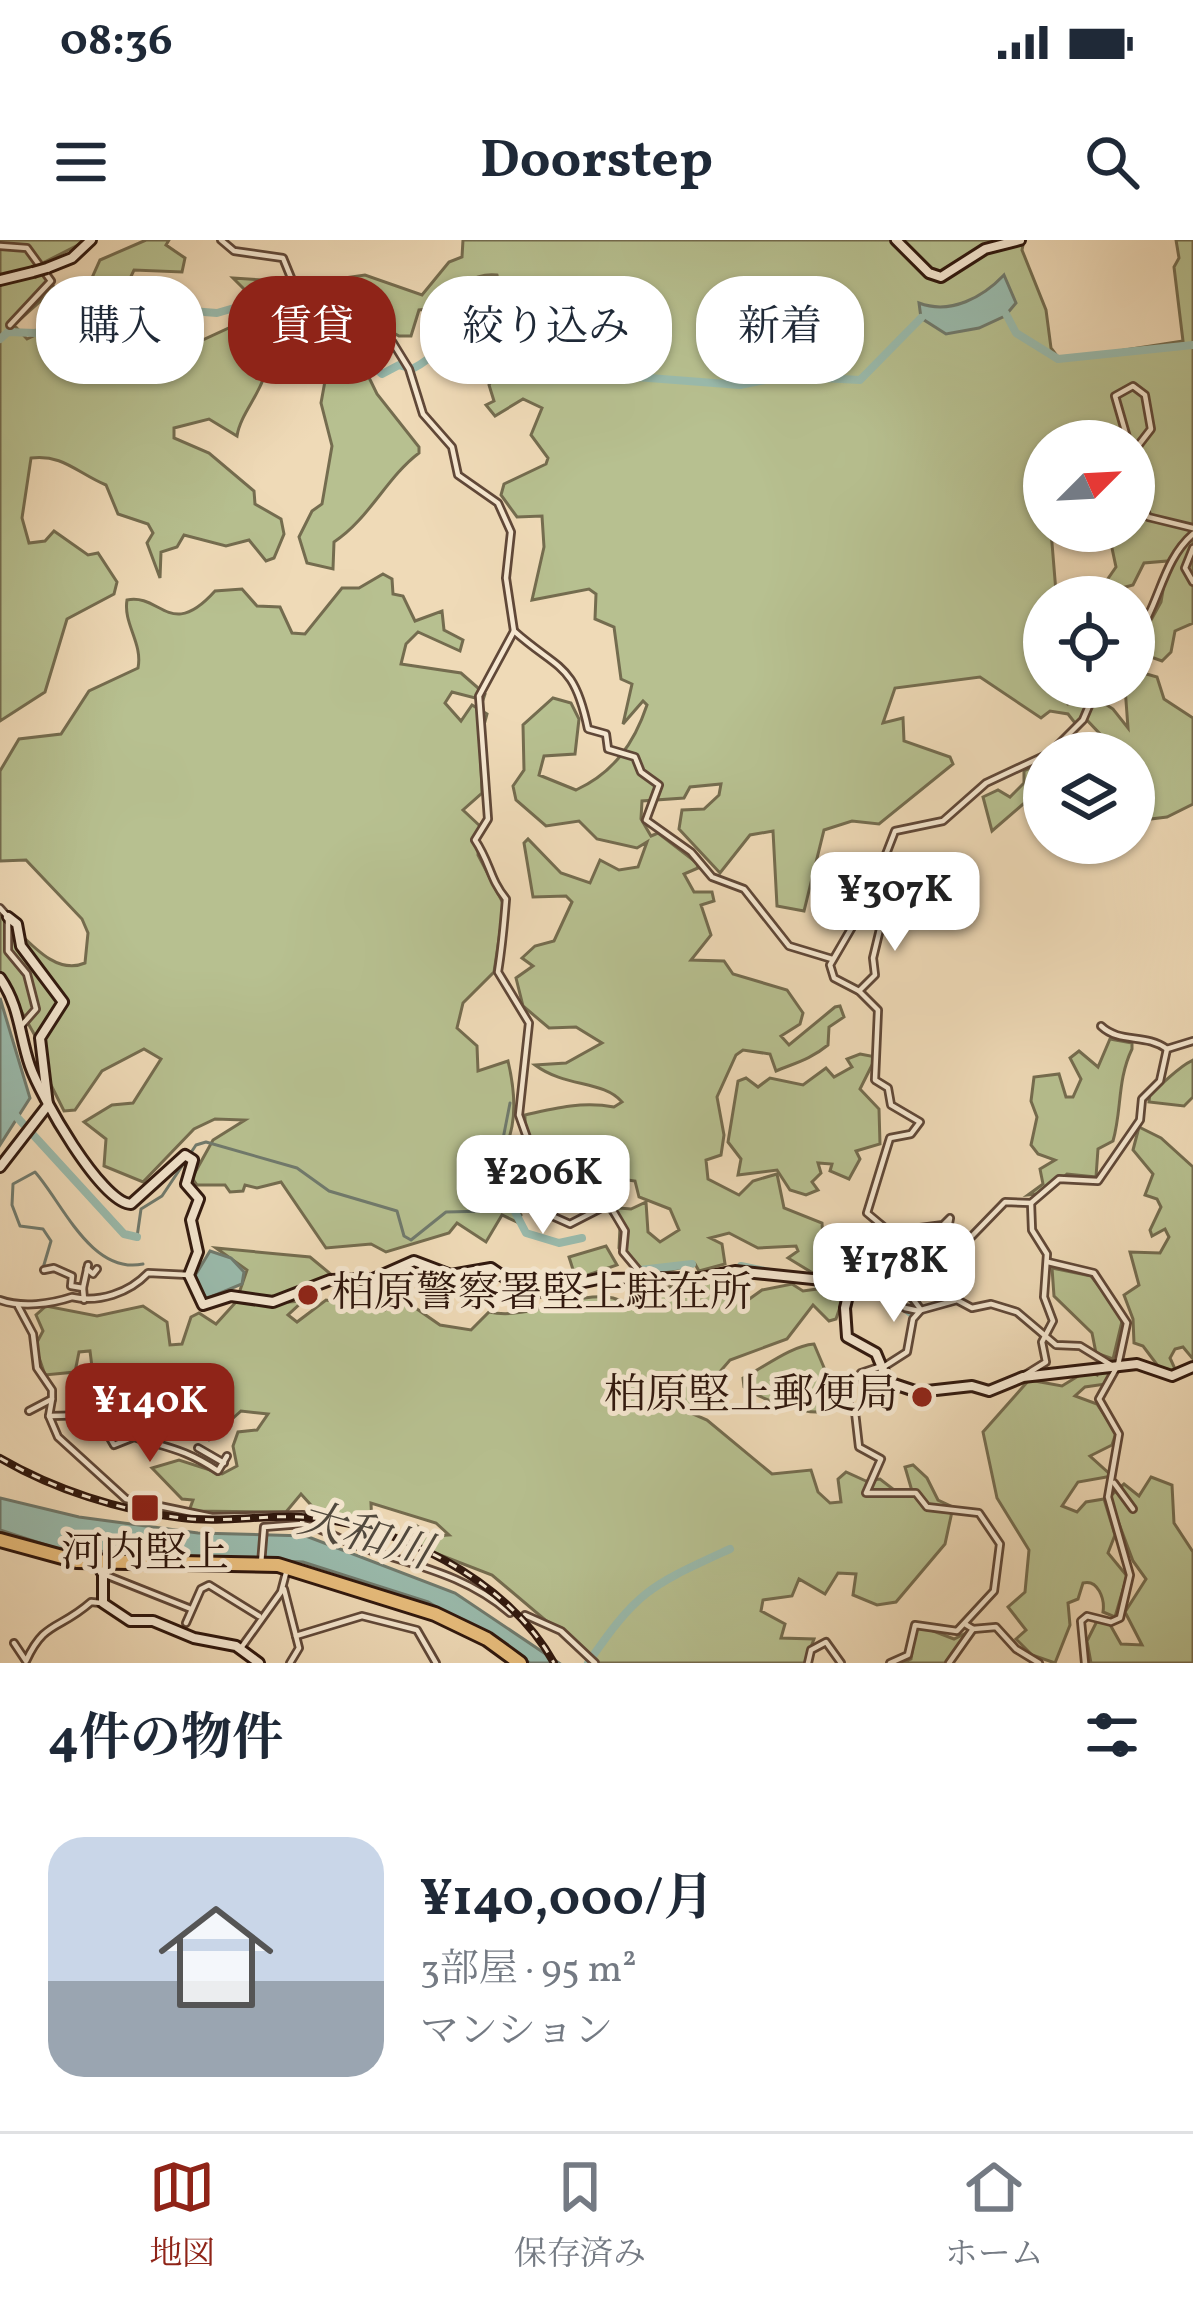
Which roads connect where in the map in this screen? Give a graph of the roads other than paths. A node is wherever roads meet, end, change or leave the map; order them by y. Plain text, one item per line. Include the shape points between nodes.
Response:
1 (91, 240) edge
2 (221, 240) edge
3 (896, 240) edge
4 (1020, 240) edge
5 (0, 246) edge
6 (0, 280) edge
7 (10, 325) dead end
8 (1122, 420) edge
9 (1149, 420) edge
10 (1155, 520) edge
11 (1193, 531) edge
12 (1193, 548) edge
13 (1193, 582) edge
14 (1155, 607) edge
15 (514, 631) junction
16 (1088, 708) edge
17 (1070, 732) edge
18 (1023, 765) edge
19 (887, 900) dead end
20 (0, 908) edge
21 (8, 917) junction
22 (832, 959) junction
23 (0, 978) edge
24 (859, 991) junction
25 (22, 1025) junction
26 (1100, 1026) dead end
27 (1193, 1041) edge
28 (1167, 1049) junction
29 (47, 1107) junction
30 (0, 1167) edge
31 (1031, 1203) junction
32 (902, 1256) junction
33 (1048, 1262) junction
34 (97, 1269) dead end
35 (44, 1270) dead end
36 (189, 1275) junction
37 (619, 1281) junction
38 (852, 1286) junction
39 (83, 1288) junction
40 (0, 1300) edge
41 (84, 1300) junction
42 (18, 1306) junction
43 (921, 1311) junction
44 (1044, 1336) junction
45 (1115, 1365) junction
46 (882, 1367) junction
47 (1193, 1367) edge
48 (1023, 1377) junction
49 (52, 1399) junction
50 (29, 1411) dead end
51 (49, 1416) junction
52 (198, 1448) dead end
53 (1114, 1483) junction
54 (1133, 1509) dead end
55 (302, 1524) junction
56 (0, 1540) edge
57 (261, 1561) junction
58 (288, 1567) junction
59 (99, 1568) junction
60 (283, 1587) junction
61 (102, 1599) junction
62 (190, 1610) junction
63 (510, 1613) dead end
64 (525, 1615) dead end
65 (259, 1616) junction
66 (186, 1623) dead end
67 (963, 1623) junction
68 (973, 1630) junction
69 (296, 1636) junction
70 (14, 1643) dead end
71 (241, 1648) junction
72 (259, 1663) edge
73 (290, 1663) edge
74 (436, 1663) edge
75 (520, 1663) edge
76 (595, 1663) edge
77 (808, 1663) edge
78 (841, 1663) edge
79 (890, 1663) edge
80 (949, 1663) edge
81 (1039, 1663) edge
82 (1085, 1663) edge

1 - 6 main road, bridge via 72,258
2 - 15 street via 234,251 283,258 296,290 361,306 393,343 426,420 452,447 458,475 498,503 510,527
3 - 4 main road via 941,278 980,251
5 - 7 street via 27,248 50,281
8 - 9 street via 1115,396 1133,386 1145,395
10 - 11 street
11 - 14 street via 1171,555
12 - 13 street via 1185,568
15 - 22 street via 573,680 588,729 606,734 608,749 635,757 659,785 646,820 712,877 744,890 789,946
15 - 37 street via 479,696 488,819 476,840 506,899 498,972 530,1030 519,1114 555,1190 555,1220 575,1223 605,1203 620,1220 623,1252 638,1270
16 - 17 street
18 - 22 street via 986,783 943,821 895,831
19 - 24 street via 875,975
20 - 21 street
21 - 25 street via 8,951 28,974 36,1009
21 - 29 main road via 62,998 40,1038
22 - 24 street via 834,978
23 - 25 main road
24 - 32 street via 881,1018 874,1080 888,1088 891,1105 920,1122 890,1138 868,1205 874,1222 898,1238
25 - 29 main road
26 - 28 street
27 - 28 street
28 - 31 street via 1160,1081 1144,1096 1113,1167 1095,1184 1059,1178
29 - 30 main road
29 - 36 main road via 92,1178 119,1203 137,1201 173,1161 190,1156 187,1188 199,1206 190,1220 198,1252
31 - 32 street via 1005,1202 958,1242 950,1218 920,1228
31 - 33 street via 1032,1230
32 - 43 street via 905,1288
33 - 44 street via 1044,1297 1053,1321
33 - 45 street via 1094,1273 1124,1312 1126,1337
34 - 39 street via 88,1267
35 - 39 street via 64,1271 71,1286
36 - 37 main road via 206,1306 232,1296 273,1302 414,1262 464,1276 491,1268 529,1294
36 - 41 street via 148,1273 135,1286
37 - 38 main road via 735,1271
38 - 43 street via 886,1290
38 - 46 main road via 845,1334 876,1353
39 - 41 street
40 - 42 street
41 - 42 street
42 - 49 street
43 - 44 street via 951,1300 979,1309 992,1304 1017,1312
43 - 46 street via 907,1352
44 - 45 street
44 - 48 street via 1046,1363
45 - 47 main road via 1172,1376
45 - 48 main road
45 - 53 street via 1099,1399 1119,1434
46 - 48 main road via 891,1385 918,1392 999,1390
46 - 67 street via 861,1373 842,1396 855,1412 859,1447 881,1459 866,1493 916,1493 926,1507 980,1513 997,1534 996,1588
49 - 50 street
49 - 51 street
51 - 52 street via 97,1415 113,1444 140,1438 174,1445 218,1471 225,1460
51 - 55 street via 64,1444 126,1499 212,1517 303,1515
53 - 54 street
53 - 82 street via 1108,1497 1130,1583 1120,1618 1081,1621
55 - 57 street via 262,1530
55 - 63 street via 469,1582
56 - 59 highway
57 - 58 highway
57 - 59 highway
58 - 60 street
58 - 75 highway via 435,1614
59 - 61 main road
59 - 62 street
60 - 65 street
60 - 69 street
61 - 70 street via 46,1628 26,1661
61 - 71 main road via 130,1621
62 - 65 street via 209,1585
62 - 66 street
64 - 76 street via 561,1631
65 - 71 street
67 - 68 street
67 - 79 street via 948,1634 915,1625 908,1655
68 - 80 street
68 - 81 street via 996,1627
69 - 73 street
69 - 74 street via 372,1616 417,1630
71 - 72 main road
77 - 78 street via 817,1643 826,1642

